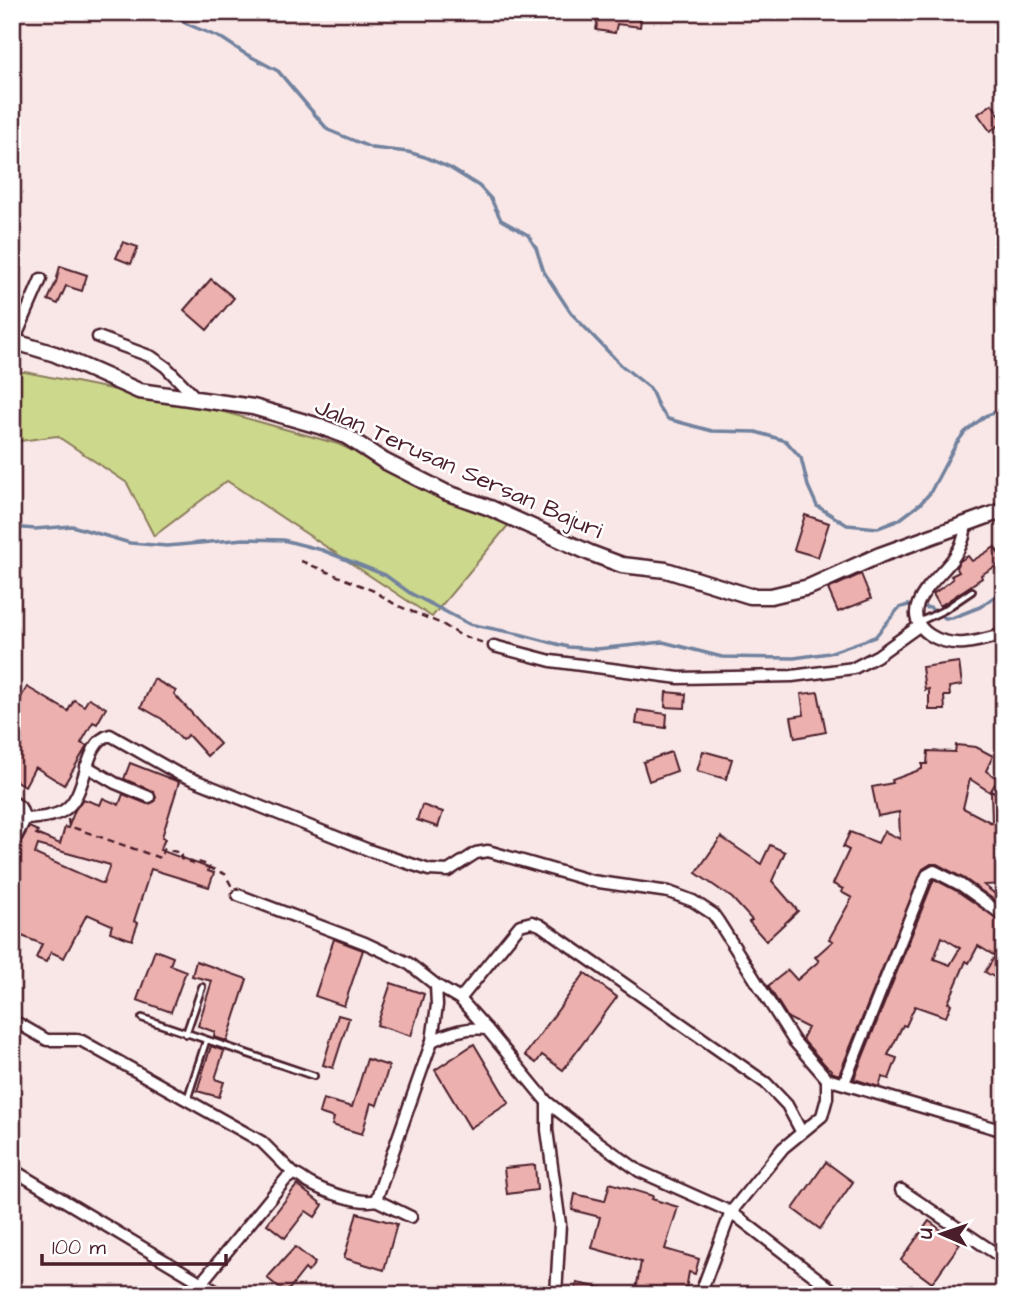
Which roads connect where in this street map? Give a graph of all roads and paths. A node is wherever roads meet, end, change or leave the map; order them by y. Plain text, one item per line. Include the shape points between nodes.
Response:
1 (41, 279) dead end
2 (99, 337) dead end
3 (13, 341) edge
4 (197, 399) junction
5 (1004, 510) edge
6 (965, 525) junction
7 (301, 561) dead end
8 (972, 591) dead end
9 (919, 624) junction
10 (1004, 634) edge
11 (494, 646) joint
12 (86, 766) junction
13 (149, 797) dead end
14 (12, 801) edge
15 (55, 814) junction
16 (25, 819) junction
17 (12, 845) edge
18 (238, 895) joint
19 (1004, 916) edge
20 (436, 985) junction
21 (202, 987) dead end
22 (460, 999) junction
23 (142, 1018) dead end
24 (12, 1020) edge
25 (487, 1029) junction
26 (186, 1034) junction
27 (206, 1041) junction
28 (432, 1041) junction
29 (314, 1076) dead end
30 (827, 1079) junction
31 (844, 1083) junction
32 (187, 1101) junction
33 (547, 1102) junction
34 (802, 1131) junction
35 (1004, 1131) edge
36 (13, 1170) edge
37 (294, 1174) junction
38 (901, 1190) dead end
39 (376, 1200) junction
40 (731, 1212) junction
41 (411, 1217) dead end
42 (1004, 1259) edge
43 (201, 1283) junction
44 (186, 1295) edge
45 (222, 1295) edge
46 (556, 1295) edge
47 (700, 1295) edge
48 (839, 1295) edge

1 - 3 street
2 - 4 street via 152,357
3 - 4 main road, Jalan Terusan Sersan Bajuri via 139,391
4 - 6 main road, Jalan Terusan Sersan Bajuri via 253,407 319,425 445,492 590,553 750,596 809,587 880,555
5 - 6 main road, Jalan Terusan Sersan Bajuri
6 - 9 street via 965,536 952,561 922,597
7 - 11 path via 374,591 460,635
8 - 9 lane
9 - 10 street via 949,643
9 - 11 street via 854,668 792,676 679,678 551,661
12 - 13 street
12 - 15 street via 76,800
12 - 30 street via 100,741 110,735 177,773 436,872 448,872 476,853 488,851 592,881 685,896 719,921 794,1041
14 - 16 street
15 - 16 street
15 - 18 path via 68,820 69,826 160,858 164,849 181,853 181,859 225,874
16 - 17 street
18 - 20 street via 365,943 408,963
19 - 31 street via 961,885 934,871 927,875
20 - 22 street
20 - 28 street
21 - 26 lane
22 - 25 street
22 - 34 street via 520,925 540,925 766,1083 787,1105
23 - 26 lane
24 - 32 street via 47,1040 82,1041
25 - 28 street via 470,1027
25 - 33 street
26 - 27 lane
27 - 29 lane
27 - 32 lane
28 - 39 street
30 - 31 street
30 - 34 street via 822,1116
31 - 35 street
32 - 37 street via 262,1142
33 - 40 street via 639,1171
33 - 46 street via 559,1224
34 - 40 street
36 - 43 street
37 - 39 street via 356,1200
37 - 43 street
38 - 42 street
39 - 41 street
40 - 47 street
40 - 48 street
43 - 44 street
43 - 45 street

